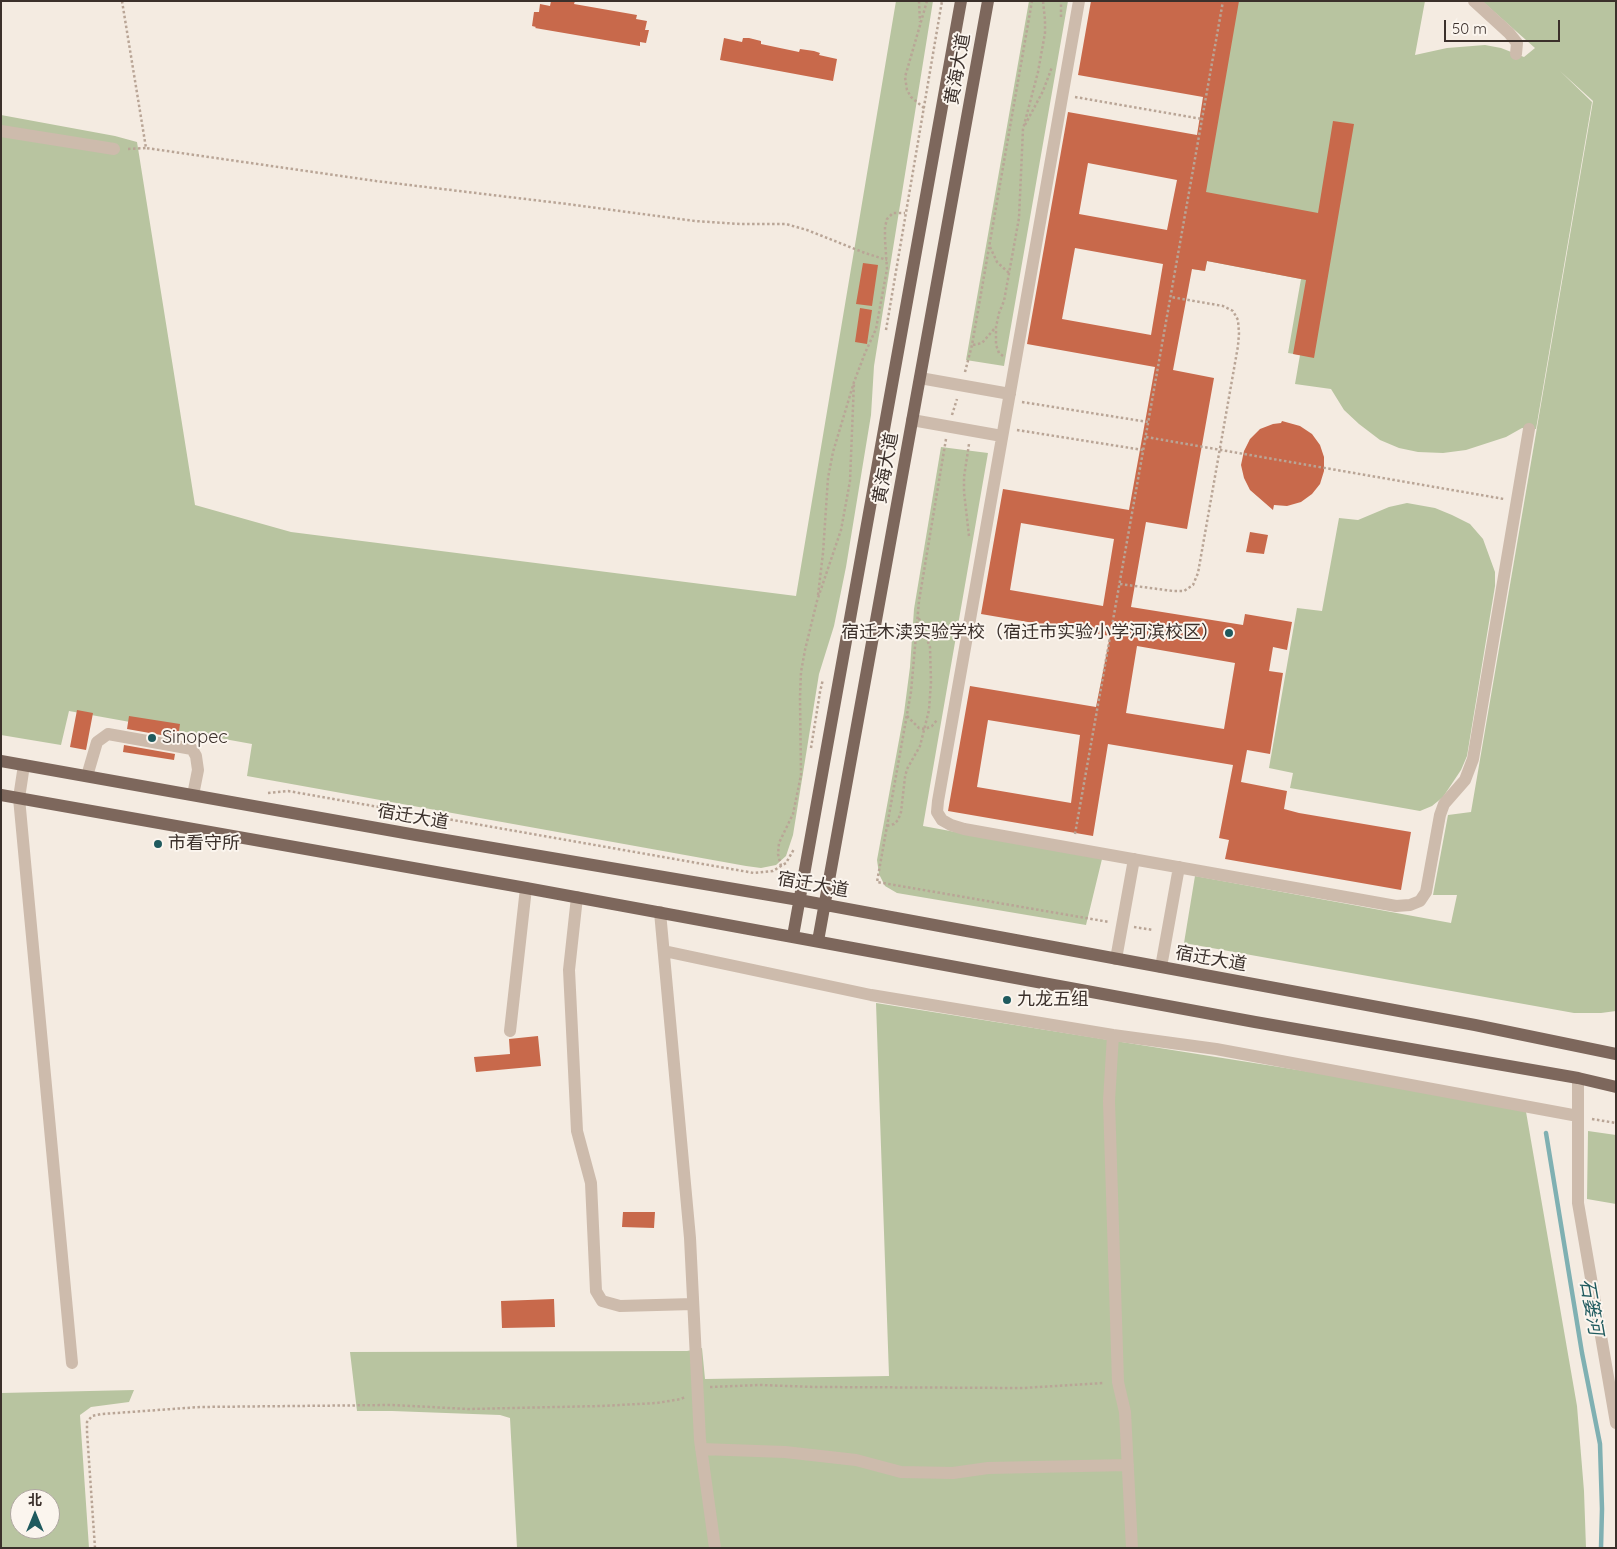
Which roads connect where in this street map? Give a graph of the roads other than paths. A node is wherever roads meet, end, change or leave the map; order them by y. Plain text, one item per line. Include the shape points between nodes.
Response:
1 (961, 1) edge
2 (988, 1) edge
3 (1079, 1) edge
4 (1474, 1) edge
5 (1516, 54) dead end
6 (1, 131) edge
7 (114, 149) road end
8 (920, 378) junction
9 (1009, 397) junction
10 (912, 420) junction
11 (1529, 429) dead end
12 (1003, 432) junction
13 (1, 761) edge
14 (24, 765) junction
15 (87, 776) junction
16 (1, 795) edge
17 (193, 795) junction
18 (19, 798) junction
19 (1134, 859) junction
20 (1179, 867) junction
21 (526, 888) junction
22 (577, 897) junction
23 (799, 900) junction
24 (825, 905) junction
25 (660, 912) junction
26 (793, 936) junction
27 (818, 941) junction
28 (664, 952) junction
29 (1116, 959) junction
30 (1161, 968) junction
31 (510, 1031) dead end
32 (1112, 1034) junction
33 (1616, 1054) edge
34 (1578, 1078) junction
35 (1616, 1087) edge
36 (1578, 1116) junction
37 (693, 1304) junction
38 (72, 1363) dead end
39 (1616, 1423) edge
40 (701, 1449) junction
41 (1128, 1465) junction
42 (715, 1548) edge
43 (1132, 1548) edge

1 - 23 main road, 黄海大道
2 - 8 main road, 黄海大道
3 - 9 street
4 - 5 street via 1517,43
6 - 7 street
8 - 9 street
8 - 10 main road, 黄海大道
9 - 12 street
10 - 12 street
10 - 24 main road, 黄海大道
11 - 20 street via 1473,759 1465,780 1444,804 1426,892 1420,901 1396,906
12 - 19 street via 937,812 942,820 964,829
13 - 14 main road, 宿迁大道
14 - 15 main road, 宿迁大道
14 - 18 street
15 - 17 main road, 宿迁大道
15 - 17 street via 97,742 108,734 192,749 198,770
16 - 18 main road
17 - 23 main road, 宿迁大道
18 - 21 main road
18 - 38 street
19 - 20 street
19 - 29 street
20 - 30 street
21 - 22 main road
21 - 31 street
22 - 25 main road
22 - 37 street via 569,970 577,1132 591,1182 596,1291 602,1301 620,1306
23 - 24 main road, 宿迁大道
23 - 26 main road, 黄海大道
24 - 27 main road, 黄海大道
24 - 29 main road, 宿迁大道
25 - 26 main road
25 - 28 street
26 - 27 main road
27 - 34 main road
28 - 32 street via 871,994
28 - 37 street
29 - 30 main road, 宿迁大道
30 - 33 main road, 宿迁大道
32 - 36 street via 1216,1049
32 - 41 street via 1110,1101 1118,1382 1125,1412
34 - 35 main road
34 - 36 street
36 - 39 street via 1578,1203
37 - 40 street
40 - 41 street via 785,1452 856,1460 901,1472 953,1473 988,1468
40 - 42 street
41 - 43 street

